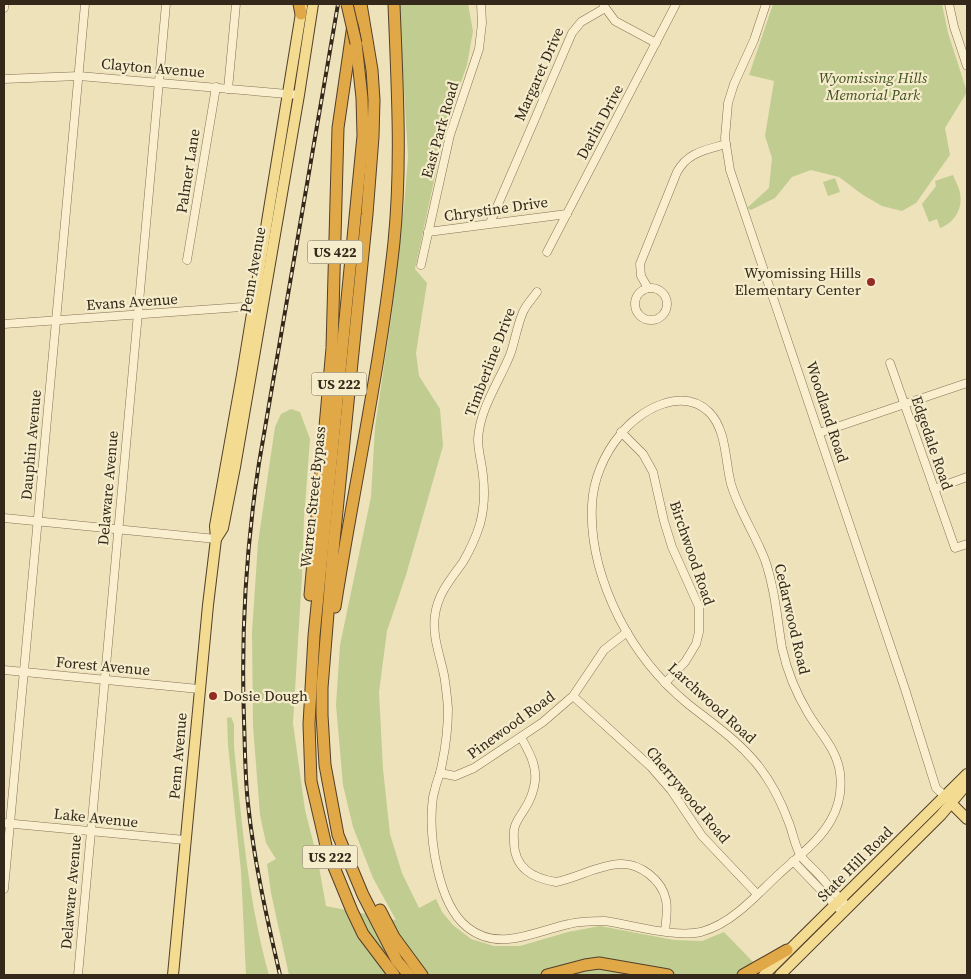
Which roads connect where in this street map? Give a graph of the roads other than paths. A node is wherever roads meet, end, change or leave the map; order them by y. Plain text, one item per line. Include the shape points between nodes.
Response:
1 (4, 4) edge
2 (85, 4) edge
3 (166, 4) edge
4 (236, 4) edge
5 (313, 4) edge
6 (347, 4) edge
7 (394, 4) edge
8 (481, 4) edge
9 (676, 4) edge
10 (766, 4) edge
11 (949, 4) edge
12 (360, 6) edge
13 (604, 6) edge
14 (301, 7) edge
15 (4, 8) edge
16 (656, 43) junction
17 (967, 66) edge
18 (79, 76) junction
19 (4, 80) edge
20 (159, 82) junction
21 (216, 87) junction
22 (228, 89) junction
23 (294, 94) junction
24 (726, 144) junction
25 (566, 214) junction
26 (490, 223) junction
27 (428, 232) junction
28 (547, 252) dead end
29 (187, 260) dead end
30 (421, 265) dead end
31 (648, 288) junction
32 (537, 292) dead end
33 (257, 306) junction
34 (138, 315) junction
35 (56, 321) junction
36 (4, 324) edge
37 (890, 363) dead end
38 (967, 383) edge
39 (904, 404) junction
40 (621, 432) junction
41 (819, 433) junction
42 (967, 477) edge
43 (934, 489) junction
44 (4, 518) edge
45 (38, 521) junction
46 (118, 528) junction
47 (216, 539) junction
48 (967, 544) edge
49 (627, 632) junction
50 (4, 670) edge
51 (24, 672) junction
52 (104, 680) junction
53 (665, 683) junction
54 (322, 688) junction
55 (199, 689) junction
56 (573, 696) junction
57 (309, 724) junction
58 (521, 738) junction
59 (440, 773) junction
60 (967, 774) edge
61 (967, 784) edge
62 (329, 786) junction
63 (948, 800) junction
64 (967, 819) edge
65 (7, 824) edge
66 (90, 831) junction
67 (185, 840) junction
68 (797, 857) junction
69 (4, 888) edge
70 (757, 894) junction
71 (842, 906) junction
72 (665, 931) junction
73 (788, 950) junction
74 (627, 971) edge
75 (78, 975) edge
76 (173, 975) edge
77 (394, 975) edge
78 (408, 975) edge
79 (422, 975) edge
80 (547, 975) edge
81 (574, 975) edge
82 (639, 975) edge
83 (668, 975) edge
84 (743, 975) edge
85 (764, 975) edge
86 (780, 975) edge

1 - 15 street
2 - 18 street, Dauphin Avenue
3 - 20 street, Delaware Avenue
4 - 22 street
5 - 23 main road, Penn Avenue
6 - 57 highway, Warren Street Bypass / US 222, bridge via 356,43 362,98 362,145 314,636
7 - 54 highway via 399,143 394,241 382,335
8 - 27 street, East Park Road via 479,49 450,135
9 - 16 street, Darlin Drive
10 - 24 street, Woodland Road via 731,92 726,115
11 - 17 street
12 - 54 highway, Warren Street Bypass / US 222 via 372,70 373,137
12 - 57 highway, US 422 via 338,128 332,348 307,643
13 - 16 street, Margaret Drive via 615,21
13 - 26 street, Margaret Drive via 581,22 572,33
14 - 23 main road, Penn Avenue
16 - 25 street, Darlin Drive
18 - 19 street, Clayton Avenue
18 - 20 street, Clayton Avenue
18 - 35 street, Dauphin Avenue
20 - 21 street, Clayton Avenue
20 - 34 street, Delaware Avenue
21 - 22 street, Clayton Avenue
21 - 29 street, Palmer Lane
22 - 23 street, Clayton Avenue
23 - 33 main road, Penn Avenue
24 - 31 street via 692,154 680,167 640,264 641,276
24 - 41 street, Woodland Road via 730,170
25 - 26 street, Chrystine Drive
25 - 28 street, Darlin Drive
26 - 27 street, Chrystine Drive
27 - 30 street, East Park Road
31 - 31 street via 638,294 636,306 644,318 656,319 664,313 666,298 657,289
32 - 59 street, Timberline Drive via 523,312 509,357 481,420 478,443 484,492 479,526 468,553 444,588 436,607 435,641 444,674 448,709
33 - 34 street, Evans Avenue
33 - 47 main road, Penn Avenue via 224,528
34 - 35 street, Evans Avenue
34 - 46 street, Delaware Avenue
35 - 36 street, Evans Avenue
35 - 45 street, Dauphin Avenue
37 - 39 street, Edgedale Road
38 - 39 street
39 - 41 street
39 - 43 street, Edgedale Road
40 - 49 street, Larchwood Road via 596,479 592,521 605,584
40 - 53 street, Birchwood Road via 643,454 653,472 668,536 699,607 696,644 685,662
40 - 68 street, Cedarwood Road via 649,411 670,401 695,403 717,422 734,493 771,579 783,653 790,674 840,770 840,795 834,813 821,834
41 - 63 street, Woodland Road via 936,788
42 - 43 street
43 - 48 street, Edgedale Road via 954,548
44 - 45 street
45 - 46 street
45 - 51 street, Dauphin Avenue
46 - 47 street
46 - 52 street, Delaware Avenue
47 - 55 main road, Penn Avenue
49 - 53 street, Larchwood Road
49 - 56 street, Pinewood Road via 604,650
50 - 51 street, Forest Avenue
51 - 52 street, Forest Avenue
51 - 65 street, Dauphin Avenue
52 - 55 street, Forest Avenue
52 - 66 street, Delaware Avenue
53 - 68 street, Larchwood Road via 729,735 757,764 782,805
54 - 62 highway, Warren Street Bypass / US 222
55 - 67 main road, Penn Avenue
56 - 58 street, Pinewood Road
56 - 70 street, Cherrywood Road via 651,767 702,836
57 - 77 highway, Warren Street Bypass / US 222 via 311,781 327,850 363,934
58 - 59 street, Pinewood Road via 469,771 455,776
58 - 72 street via 535,767 535,781 529,801 514,828 514,854 518,862 534,876 556,882 620,864 643,870 652,877 666,898
59 - 72 street, Timberline Drive via 433,798 432,819 440,875 451,907 473,931 492,939 519,939 567,924 594,921
60 - 63 main road, State Hill Road
61 - 63 main road, State Hill Road
62 - 78 highway, Warren Street Bypass / US 222 via 338,835 363,895
62 - 79 highway via 362,879 394,937
63 - 64 main road, Woodland Road
63 - 71 main road, State Hill Road
65 - 66 street, Lake Avenue
65 - 69 street, Dauphin Avenue
66 - 67 street, Lake Avenue
66 - 75 street, Delaware Avenue
67 - 76 main road, Penn Avenue
68 - 70 street, Timberline Drive
68 - 71 street
70 - 72 street, Timberline Drive via 738,912 710,929 688,934
71 - 73 main road, State Hill Road
71 - 86 main road, State Hill Road
73 - 84 highway
73 - 85 main road, State Hill Road
74 - 80 highway via 594,964
74 - 81 highway via 606,970
74 - 82 highway
74 - 83 highway

